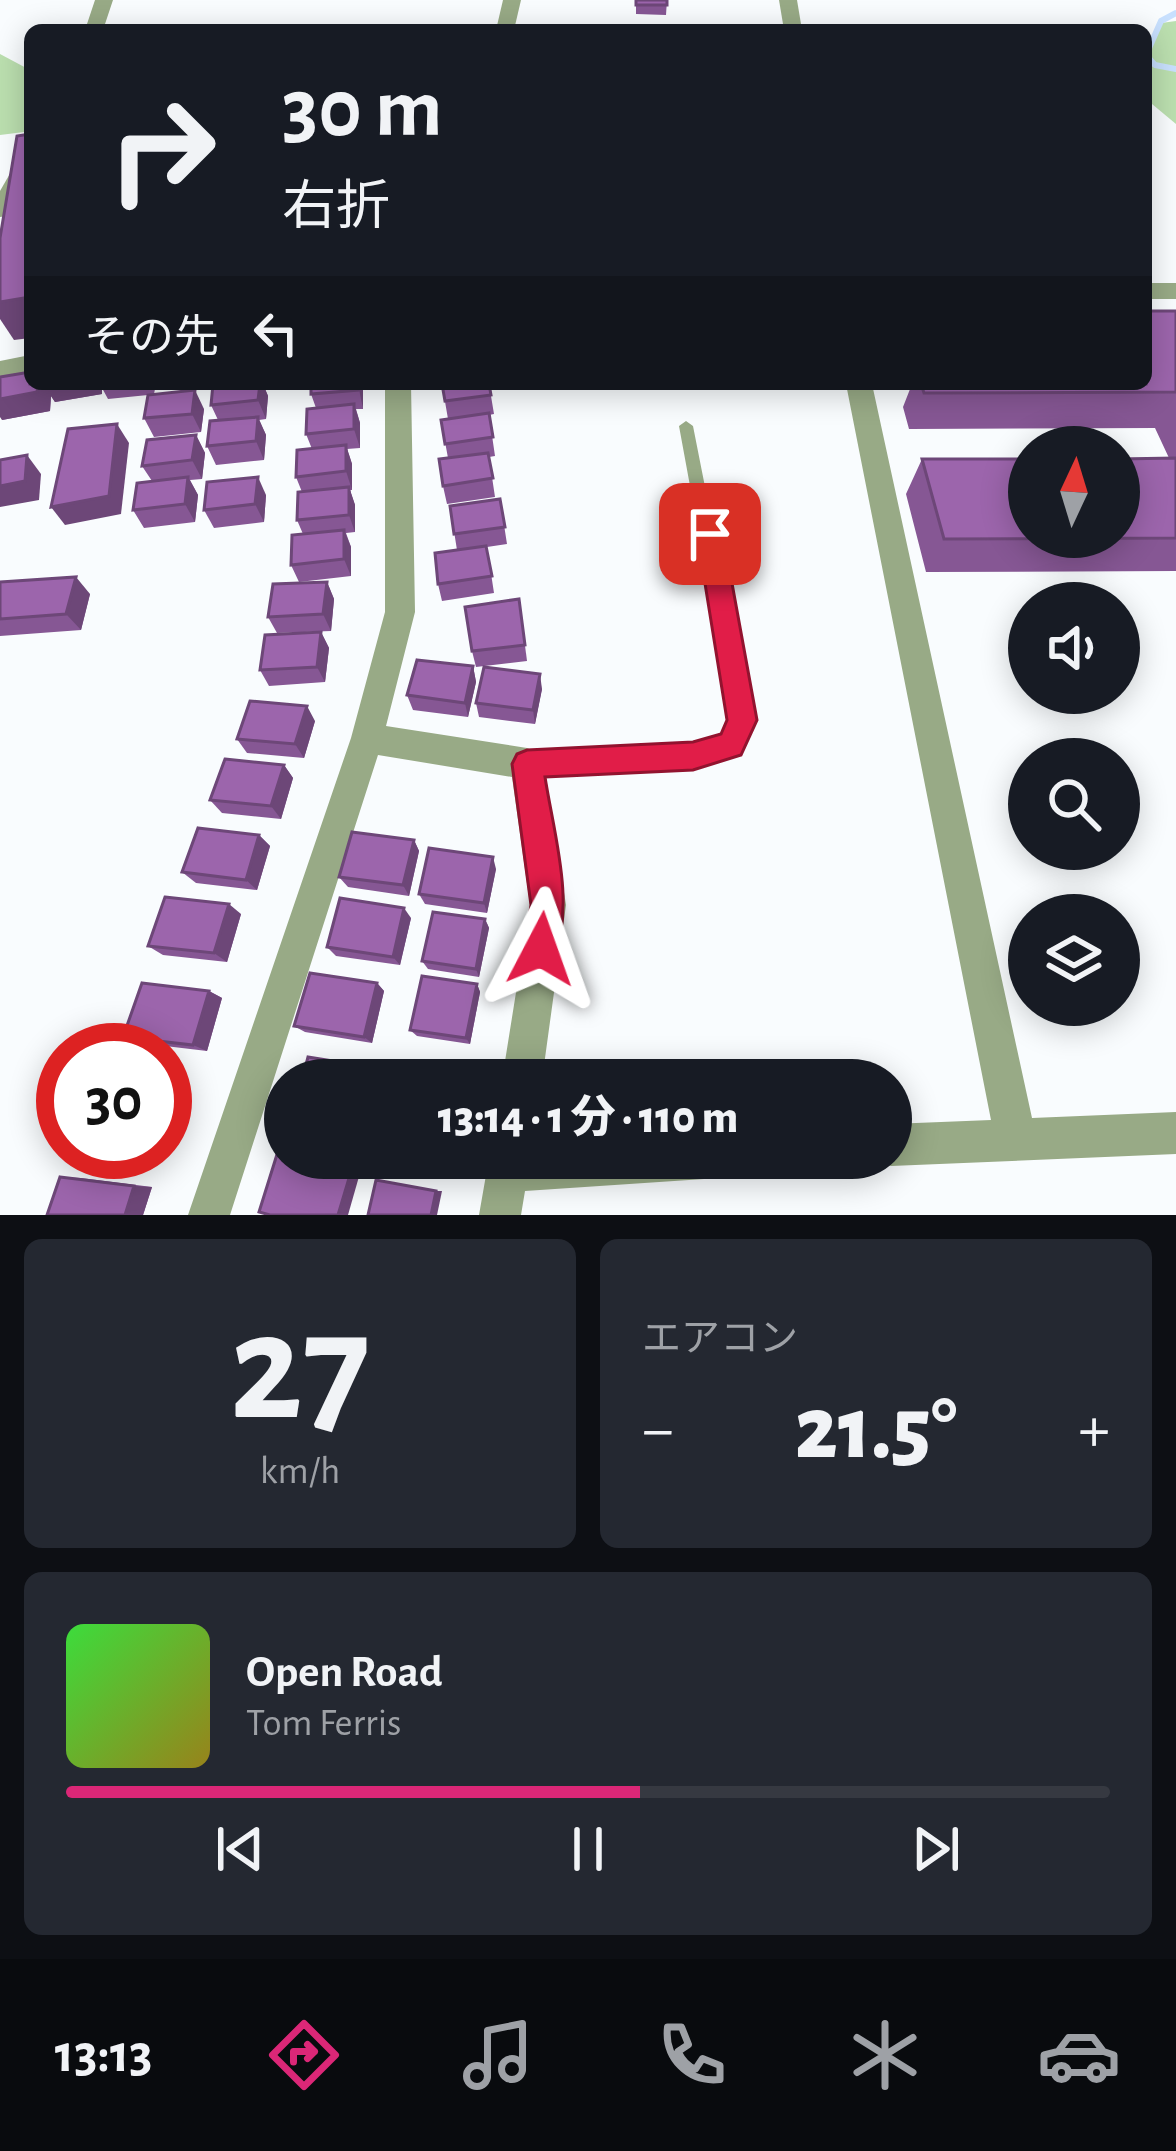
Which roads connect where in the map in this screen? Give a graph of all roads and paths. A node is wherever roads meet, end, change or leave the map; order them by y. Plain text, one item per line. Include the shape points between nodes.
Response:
1 (24, 166) edge
2 (0, 211) edge
3 (398, 390) edge
4 (861, 390) edge
5 (686, 426) dead end
6 (367, 738) junction
7 (527, 764) junction
8 (525, 1059) edge
9 (1176, 1133) edge
10 (1016, 1136) junction
11 (912, 1143) edge
12 (506, 1179) edge
13 (209, 1215) edge
14 (500, 1215) edge

1 - 2 street
3 - 6 street via 400,612
4 - 10 street
5 - 7 lane via 742,720 731,746 693,756
6 - 7 street
6 - 13 street
7 - 8 street via 548,905
9 - 10 street
10 - 11 street
12 - 14 street

